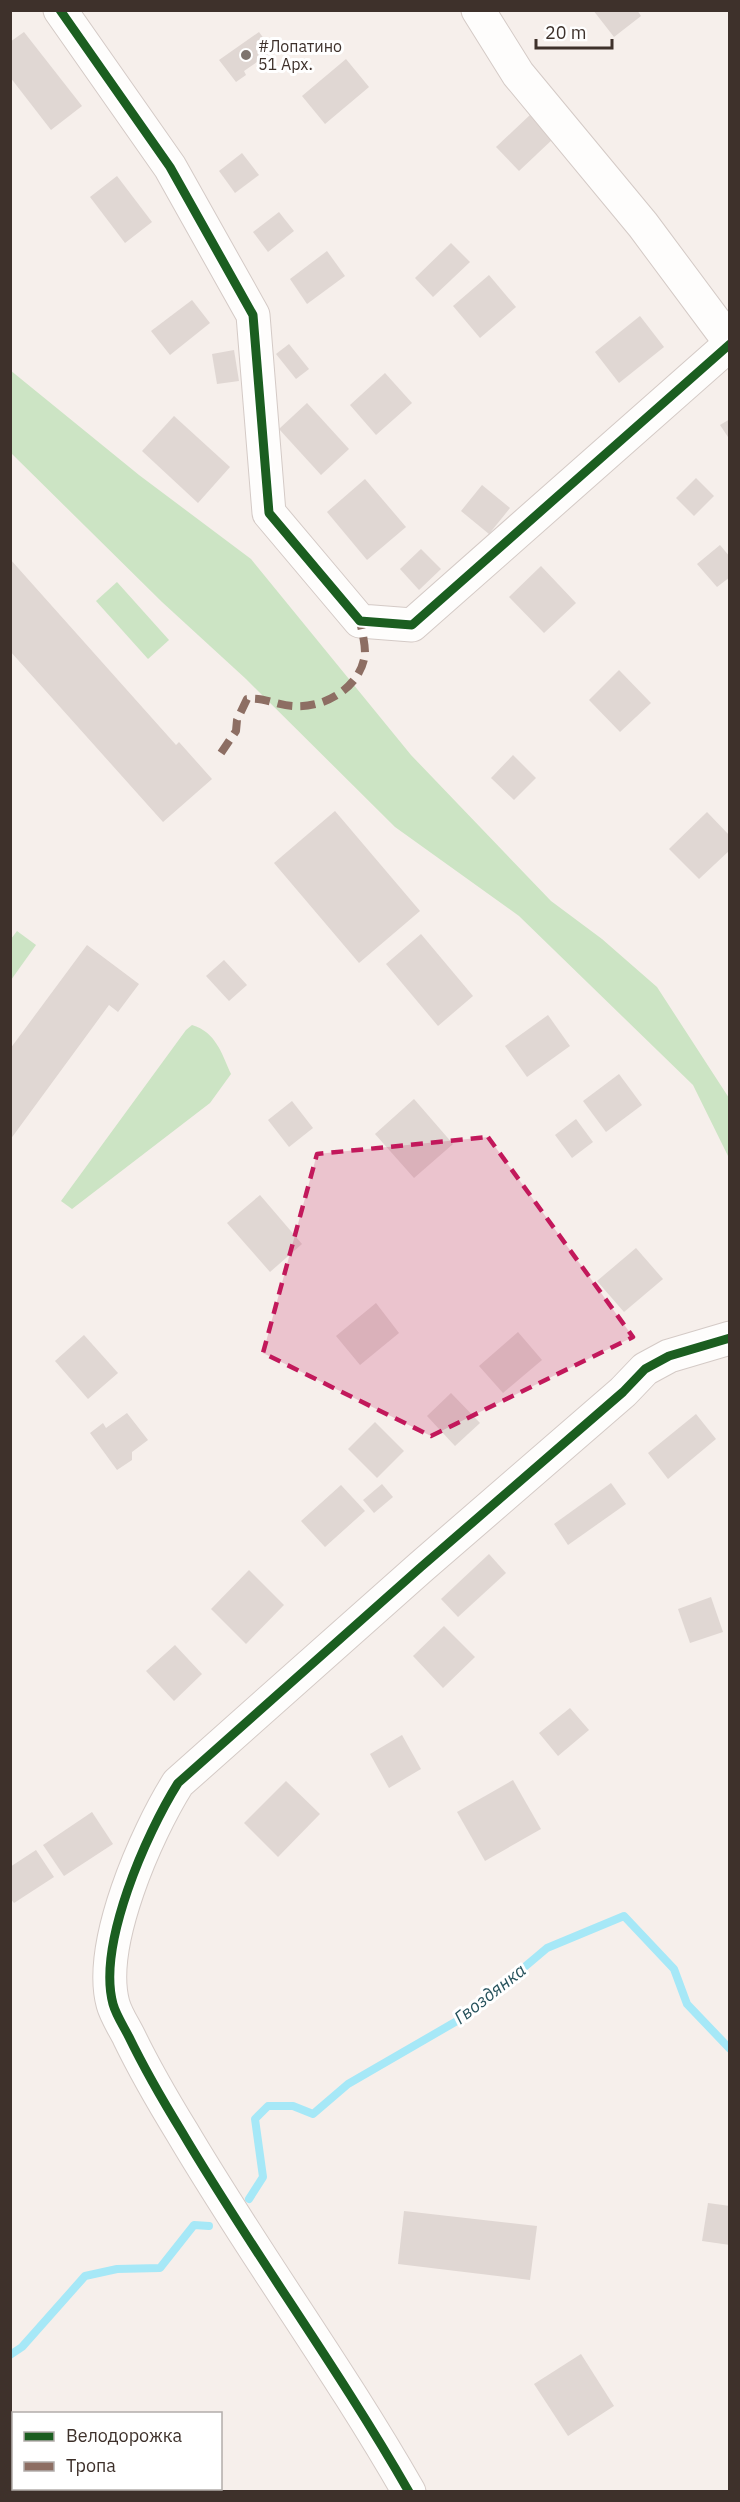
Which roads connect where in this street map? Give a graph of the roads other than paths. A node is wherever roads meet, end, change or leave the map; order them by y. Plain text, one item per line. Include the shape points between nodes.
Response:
1 (60, 10) edge
2 (478, 10) edge
3 (729, 343) edge
4 (729, 1338) edge
5 (409, 2492) edge

1 - 3 street via 170,167 254,315 268,513 360,621 412,625
2 - 3 street via 518,74 644,225
4 - 5 street via 669,1356 645,1370 178,1783 123,1902 109,1971 113,2005 149,2078 210,2180 379,2439

